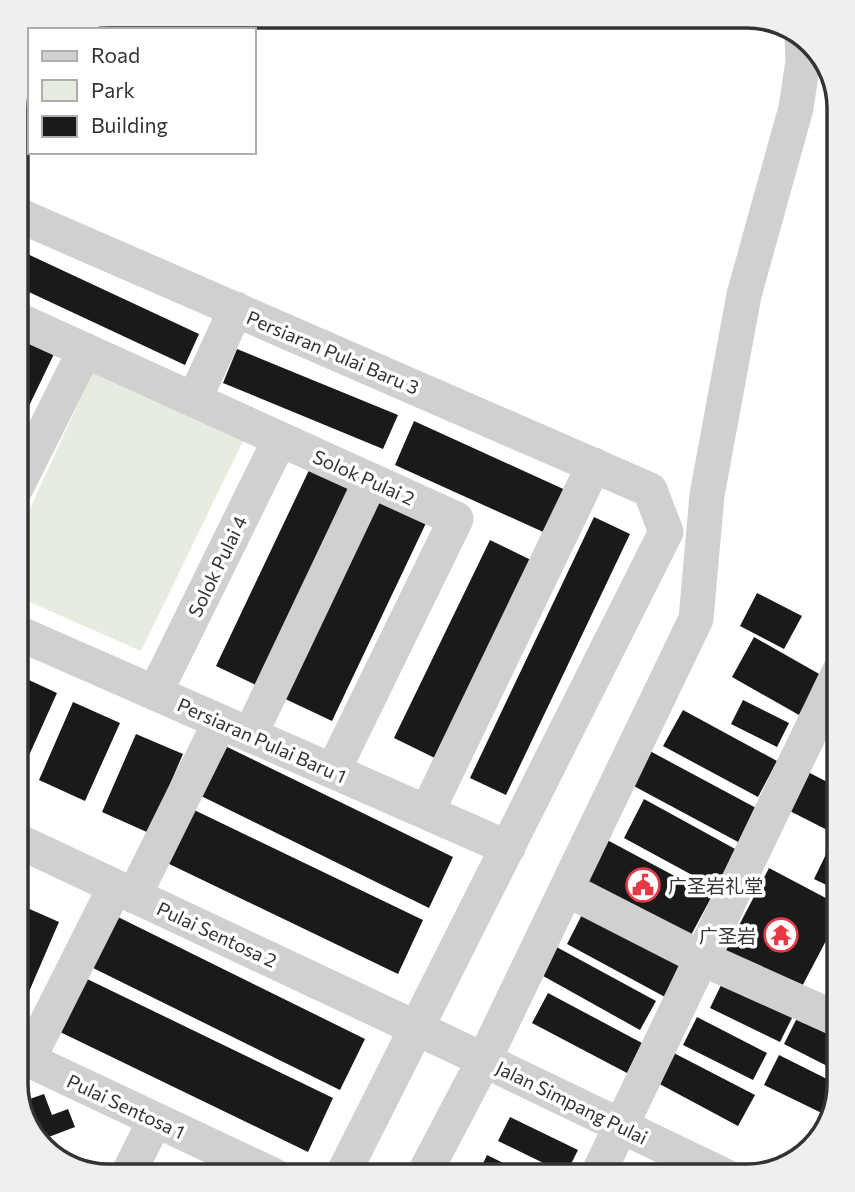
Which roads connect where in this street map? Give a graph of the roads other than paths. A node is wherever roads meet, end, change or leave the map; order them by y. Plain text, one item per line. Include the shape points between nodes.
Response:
1 (803, 50) edge
2 (28, 219) edge
3 (236, 310) junction
4 (28, 324) edge
5 (85, 350) junction
6 (194, 400) junction
7 (280, 439) junction
8 (28, 464) edge
9 (594, 465) junction
10 (371, 480) junction
11 (28, 637) edge
12 (155, 693) junction
13 (827, 697) edge
14 (235, 728) junction
15 (333, 771) junction
16 (427, 812) junction
17 (28, 846) edge
18 (508, 848) junction
19 (566, 889) junction
20 (125, 891) junction
21 (701, 958) junction
22 (827, 1015) edge
23 (418, 1028) junction
24 (28, 1047) edge
25 (28, 1060) edge
26 (484, 1060) junction
27 (155, 1120) junction
28 (621, 1126) junction
29 (133, 1164) edge
30 (224, 1164) edge
31 (348, 1164) edge
32 (429, 1164) edge
33 (603, 1164) edge
34 (700, 1164) edge

1 - 19 street via 796,108 744,295 707,495 696,619
2 - 3 street, Persiaran Pulai Baru 3
3 - 6 street
3 - 9 street, Persiaran Pulai Baru 3
4 - 5 street, Solok Pulai 2
5 - 6 street, Solok Pulai 2
5 - 8 street
6 - 7 street, Solok Pulai 2
7 - 10 street, Solok Pulai 2
7 - 12 street, Solok Pulai 4
9 - 16 street
9 - 18 street, Persiaran Pulai Baru 3 via 650,490 666,532
10 - 14 street
10 - 15 street, Solok Pulai 2 via 456,521
11 - 12 street, Persiaran Pulai Baru 1
12 - 14 street, Persiaran Pulai Baru 1
13 - 21 street
14 - 15 street, Persiaran Pulai Baru 1
14 - 20 street
15 - 16 street, Persiaran Pulai Baru 1
16 - 18 street, Persiaran Pulai Baru 1
17 - 20 street, Pulai Sentosa 2
18 - 23 street
19 - 21 street
19 - 26 street
20 - 23 street, Pulai Sentosa 2
20 - 24 street
21 - 22 street
21 - 28 street
23 - 26 street, Jalan Simpang Pulai
23 - 31 street
25 - 27 street, Pulai Sentosa 1
26 - 28 street, Jalan Simpang Pulai
26 - 32 street
27 - 29 street
27 - 30 street, Pulai Sentosa 1
28 - 33 street
28 - 34 street, Jalan Simpang Pulai

